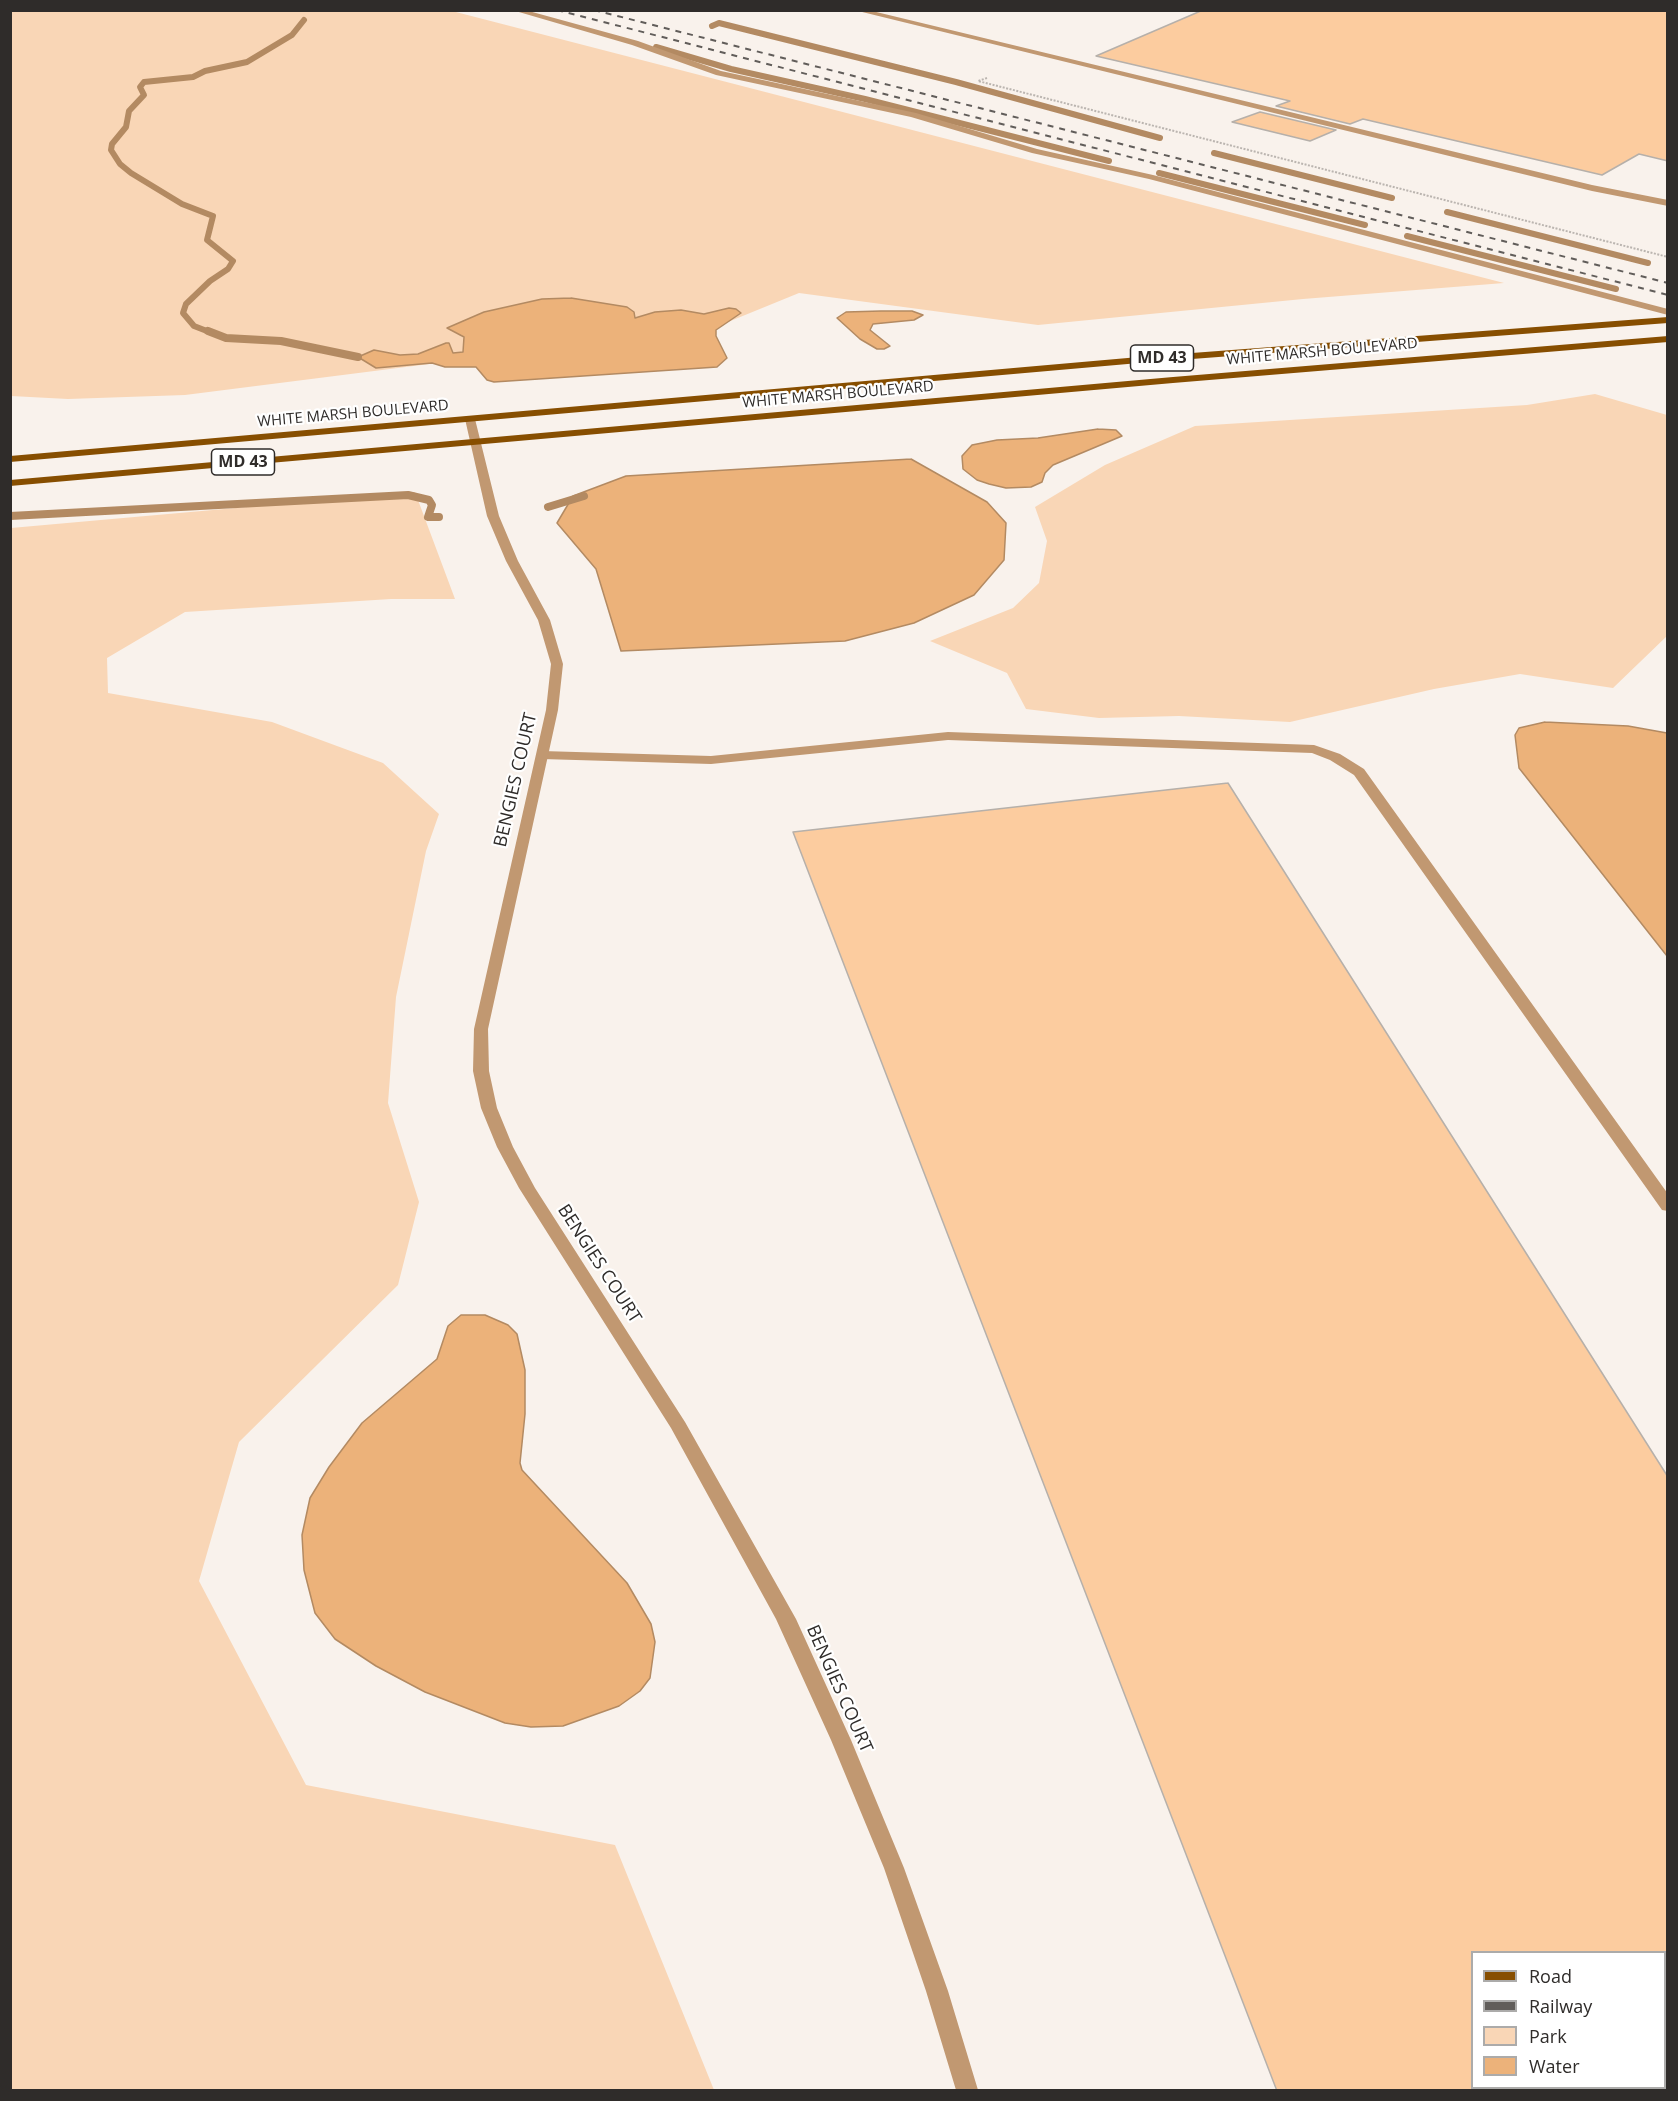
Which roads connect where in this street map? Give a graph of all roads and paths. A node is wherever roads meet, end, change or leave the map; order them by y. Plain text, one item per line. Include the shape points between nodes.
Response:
1 (515, 10) edge
2 (857, 10) edge
3 (987, 78) dead end
4 (1668, 203) edge
5 (1668, 257) edge
6 (1668, 312) edge
7 (1668, 320) edge
8 (1668, 339) edge
9 (470, 419) junction
10 (476, 442) junction
11 (10, 459) edge
12 (10, 483) edge
13 (542, 755) junction
14 (1668, 1206) edge
15 (968, 2091) edge

1 - 6 street via 635,43 719,73 892,110 1035,151 1150,177
2 - 4 street via 1568,183
3 - 5 path via 978,81
7 - 9 main road, WHITE MARSH BOULEVARD / MD 43 via 1127,361
8 - 10 main road, WHITE MARSH BOULEVARD / MD 43
9 - 10 street, BENGIES COURT
9 - 11 main road, WHITE MARSH BOULEVARD / MD 43
10 - 12 main road, WHITE MARSH BOULEVARD / MD 43
10 - 13 street, BENGIES COURT via 493,516 544,620 556,664 556,686
13 - 14 street via 711,760 948,736 1314,749 1335,757 1359,772
13 - 15 street, BENGIES COURT via 482,1029 481,1071 489,1108 527,1188 679,1426 786,1619 842,1740 894,1868 938,1991

